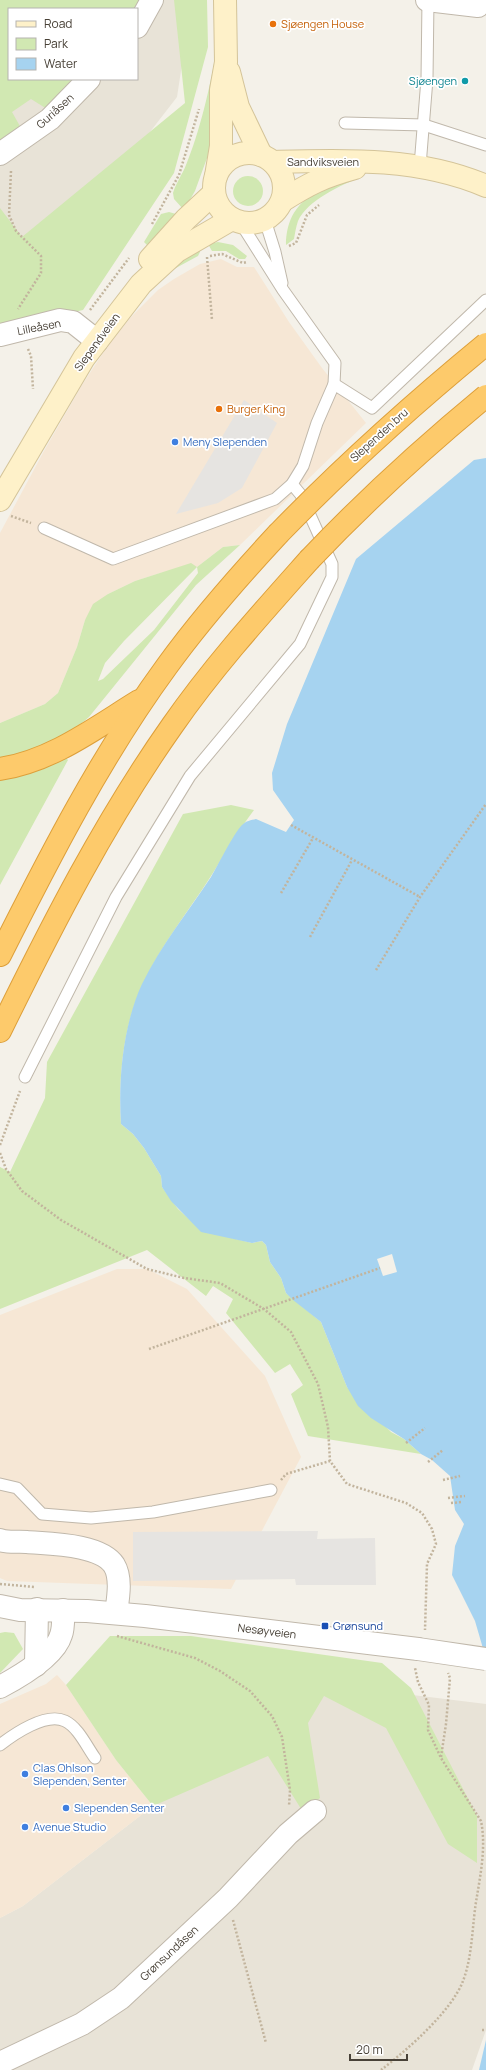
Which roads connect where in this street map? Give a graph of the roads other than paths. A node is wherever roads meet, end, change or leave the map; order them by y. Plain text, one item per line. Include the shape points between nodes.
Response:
1 (152, 0) edge
2 (225, 0) edge
3 (428, 0) edge
4 (482, 6) edge
5 (138, 25) edge
6 (226, 62) junction
7 (88, 80) edge
8 (345, 123) dead end
9 (424, 125) junction
10 (486, 145) edge
11 (5, 151) edge
12 (267, 158) junction
13 (372, 163) junction
14 (420, 166) junction
15 (215, 185) junction
16 (486, 186) edge
17 (282, 201) junction
18 (265, 220) junction
19 (236, 221) junction
20 (283, 290) junction
21 (486, 300) edge
22 (8, 333) edge
23 (92, 338) junction
24 (486, 344) edge
25 (334, 384) junction
26 (486, 396) edge
27 (0, 481) edge
28 (292, 484) junction
29 (3, 507) edge
30 (44, 528) road end
31 (146, 697) junction
32 (0, 769) edge
33 (0, 955) edge
34 (0, 1031) edge
35 (25, 1077) road end
36 (0, 1484) edge
37 (271, 1490) road end
38 (0, 1540) edge
39 (19, 1608) edge
40 (63, 1610) junction
41 (116, 1613) junction
42 (0, 1619) edge
43 (486, 1659) edge
44 (36, 1665) junction
45 (0, 1686) edge
46 (0, 1745) edge
47 (95, 1758) dead end
48 (314, 1811) dead end
49 (0, 2063) edge

1 - 5 street
2 - 6 main road
3 - 4 street
3 - 9 lane
6 - 12 main road via 238,106
6 - 15 main road via 221,90 221,146
7 - 11 street, Guriåsen via 50,119
8 - 9 lane
9 - 10 lane
9 - 14 lane
12 - 13 main road, Sandviksveien
12 - 15 main road via 246,153 233,157 224,163
12 - 17 main road via 283,178 285,189
13 - 14 main road, Sandviksveien
13 - 17 main road, Sandviksveien via 330,174 308,184
14 - 16 main road, Sandviksveien
15 - 19 main road via 220,208
15 - 23 main road, Slependveien via 158,250
17 - 18 main road via 274,213
18 - 19 main road via 252,223
18 - 20 lane
19 - 20 lane
19 - 23 main road, Slependveien via 166,258
20 - 25 lane via 335,363
21 - 25 lane via 372,408
22 - 23 street, Lilleåsen via 60,320 73,322
23 - 27 main road, Slependveien via 49,396
23 - 29 main road, Slependveien
24 - 31 highway, Slependen bru, bridge via 379,434 325,485 208,613
25 - 28 lane via 317,423 303,466
26 - 34 highway, bridge via 355,511 225,656 172,726 140,774 78,880
28 - 30 lane via 275,499 113,559
28 - 35 lane via 301,495 332,564 332,577 300,644 190,776 116,897
31 - 32 highway via 55,752 28,763
31 - 33 highway, Slependen bru via 81,799
36 - 37 lane via 17,1488 42,1514 91,1518 153,1512
38 - 41 street via 67,1546 105,1557 117,1574 119,1596
39 - 40 street, Nesøyveien
39 - 42 street, Nesøyveien
39 - 44 street
40 - 41 street, Nesøyveien
40 - 44 street via 62,1634 57,1644
41 - 43 street, Nesøyveien, bridge via 418,1644
44 - 45 street
46 - 47 lane via 40,1721 54,1719 65,1721 73,1727
48 - 49 street, Grønsundåsen via 288,1834 228,1898 121,1998 82,2024

